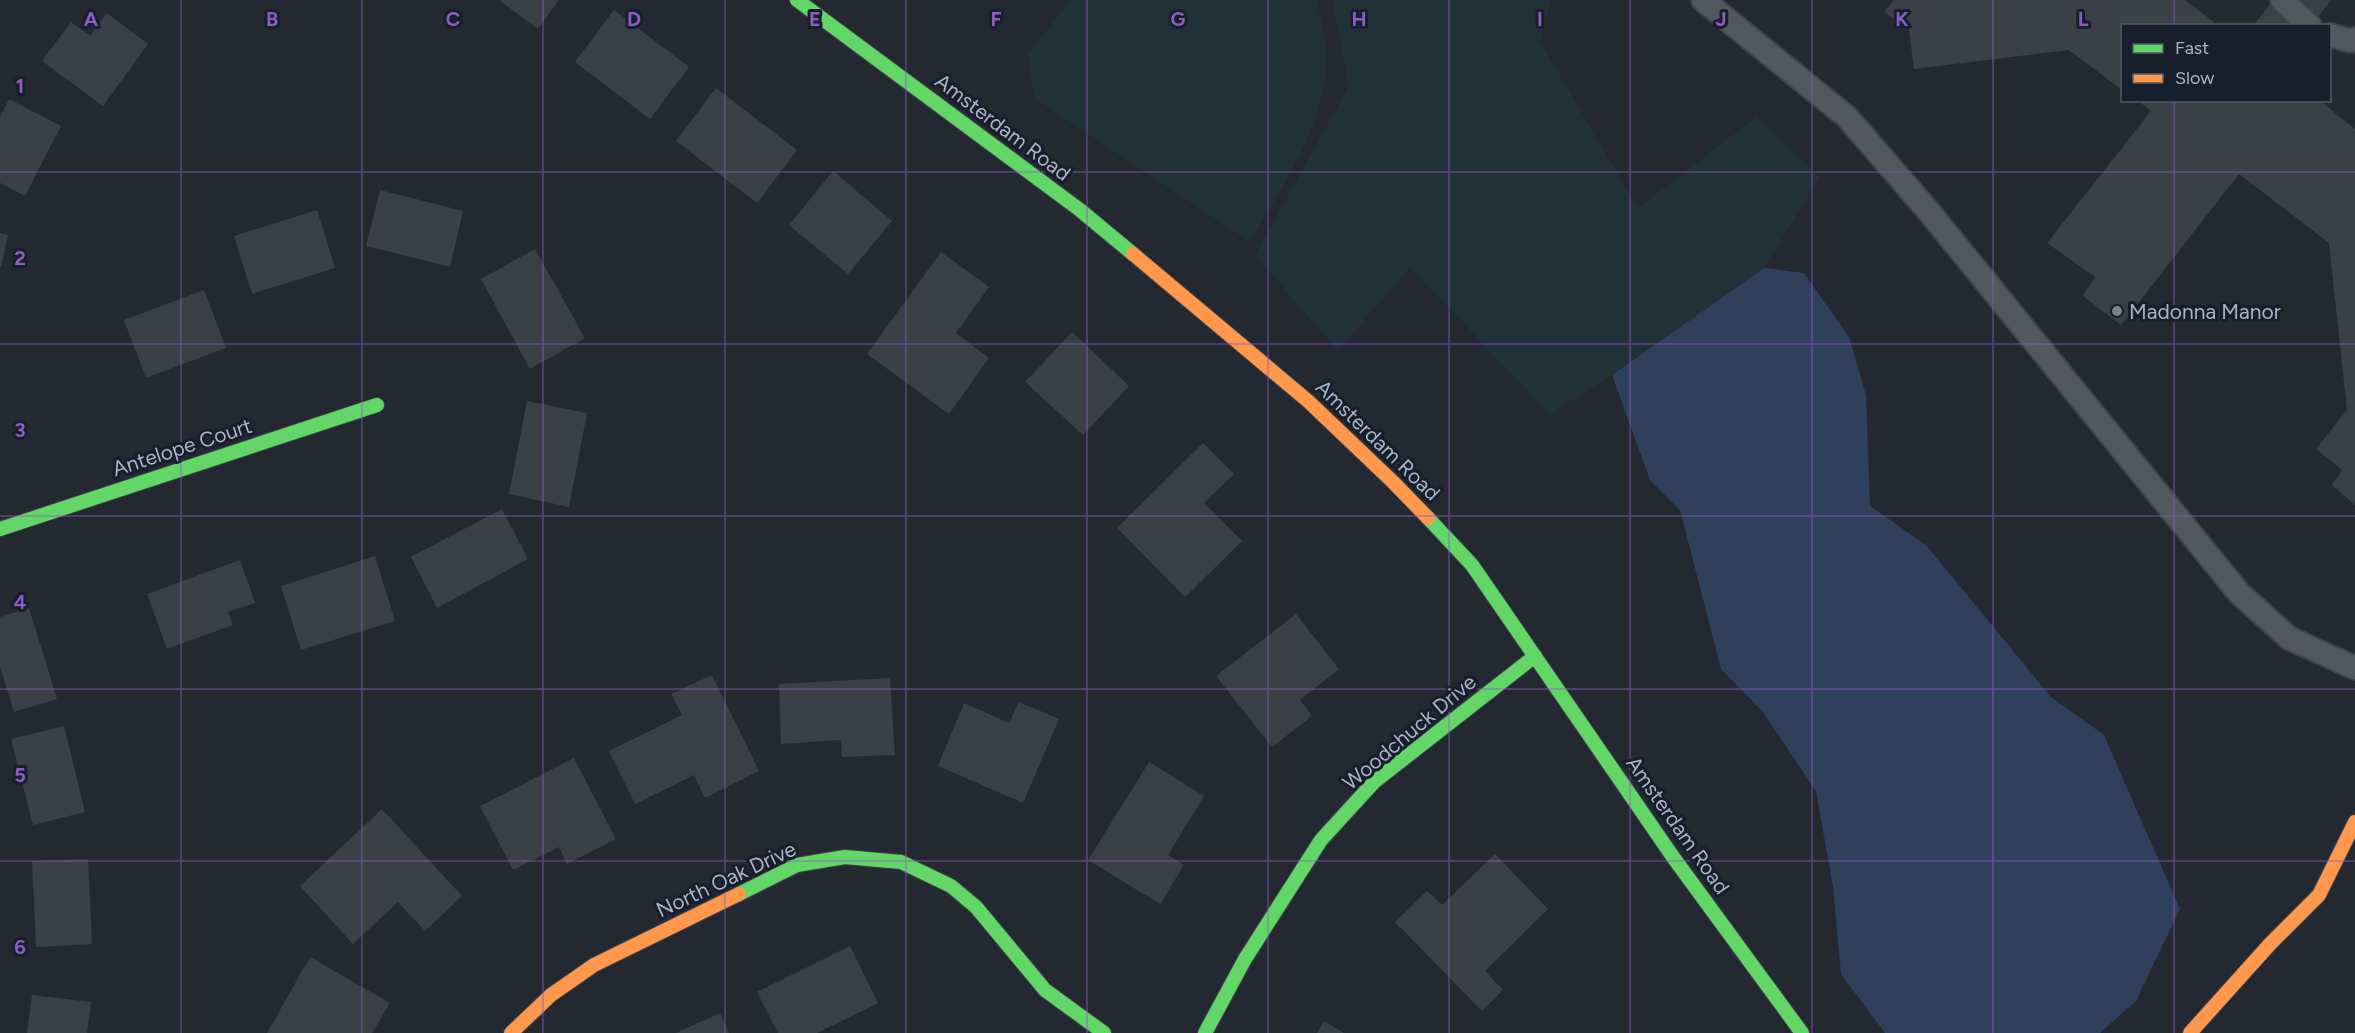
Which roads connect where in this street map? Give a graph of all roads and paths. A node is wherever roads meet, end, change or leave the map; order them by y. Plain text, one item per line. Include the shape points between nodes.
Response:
1 (797, 0) edge
2 (1702, 0) edge
3 (2283, 0) edge
4 (2308, 24) edge
5 (2331, 35) edge
6 (2355, 39) edge
7 (377, 405) dead end
8 (0, 529) edge
9 (1535, 656) junction
10 (2355, 668) edge
11 (2355, 822) edge
12 (511, 1033) edge
13 (1104, 1033) edge
14 (1205, 1033) edge
15 (1802, 1033) edge
16 (2190, 1033) edge

1 - 9 street, Amsterdam Road via 1080,210 1308,401 1472,565
2 - 10 lane via 1847,117 1930,213 2239,593 2289,638
3 - 4 lane
5 - 6 lane
7 - 8 street, Antelope Court
9 - 14 street, Woodchuck Drive via 1374,782 1321,840 1245,959
9 - 15 street, Amsterdam Road via 1673,857
11 - 16 street via 2319,895
12 - 13 street, North Oak Drive via 551,995 594,965 796,865 845,858 901,862 951,886 976,907 1045,990

